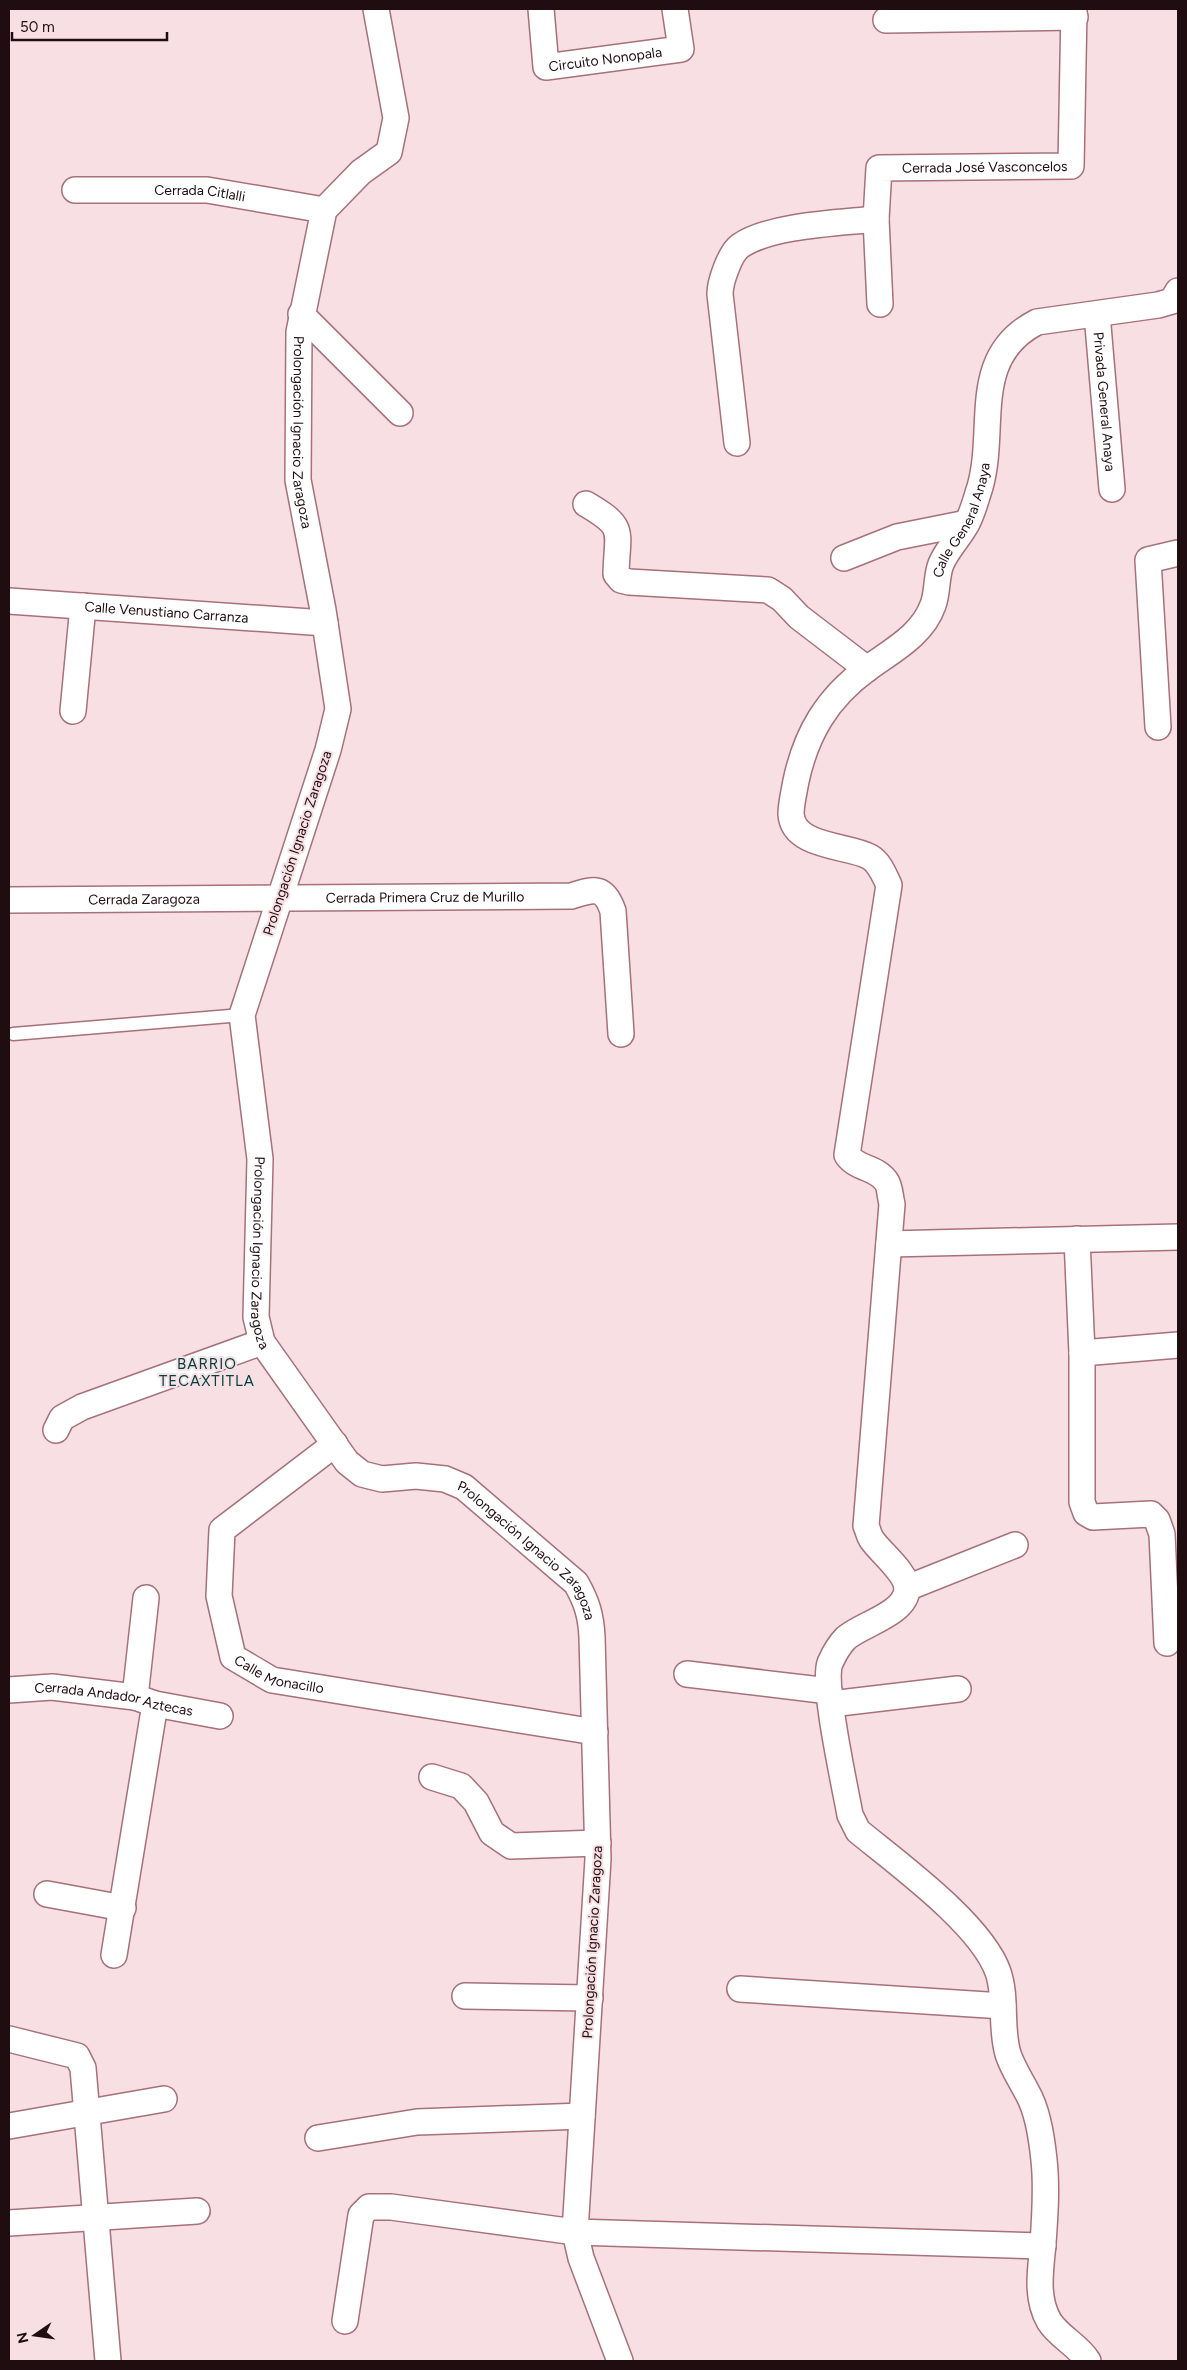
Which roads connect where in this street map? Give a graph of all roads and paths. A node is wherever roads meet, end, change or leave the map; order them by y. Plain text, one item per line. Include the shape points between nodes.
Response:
1 (376, 9) edge
2 (541, 9) edge
3 (676, 9) edge
4 (1075, 13) edge
5 (886, 20) dead end
6 (75, 190) dead end
7 (324, 210) junction
8 (876, 218) junction
9 (1178, 291) edge
10 (880, 304) dead end
11 (301, 314) junction
12 (1097, 314) junction
13 (400, 413) dead end
14 (738, 443) dead end
15 (1112, 489) dead end
16 (586, 504) dead end
17 (967, 523) junction
18 (1178, 552) edge
19 (844, 558) dead end
20 (9, 601) edge
21 (83, 606) junction
22 (325, 623) junction
23 (867, 669) junction
24 (73, 711) dead end
25 (1158, 727) dead end
26 (279, 898) junction
27 (9, 900) edge
28 (242, 1015) junction
29 (14, 1034) dead end
30 (621, 1034) dead end
31 (1178, 1236) edge
32 (1077, 1239) junction
33 (889, 1244) junction
34 (262, 1342) junction
35 (1178, 1345) edge
36 (1082, 1353) junction
37 (56, 1430) dead end
38 (335, 1444) junction
39 (1015, 1545) dead end
40 (907, 1588) junction
41 (146, 1598) dead end
42 (1168, 1643) dead end
43 (687, 1674) dead end
44 (958, 1689) dead end
45 (9, 1690) edge
46 (830, 1698) junction
47 (145, 1700) junction
48 (220, 1716) dead end
49 (595, 1732) junction
50 (432, 1777) dead end
51 (598, 1843) junction
52 (47, 1894) dead end
53 (122, 1908) junction
54 (114, 1955) dead end
55 (740, 1989) dead end
56 (465, 1996) dead end
57 (590, 1998) junction
58 (1003, 2006) junction
59 (9, 2039) edge
60 (164, 2100) dead end
61 (86, 2112) junction
62 (582, 2116) junction
63 (9, 2126) edge
64 (318, 2138) dead end
65 (197, 2210) dead end
66 (95, 2216) junction
67 (9, 2223) edge
68 (575, 2232) junction
69 (1043, 2246) junction
70 (345, 2321) dead end
71 (108, 2361) edge
72 (620, 2361) edge
73 (1088, 2361) edge

1 - 7 street via 396,118 389,152 362,172
2 - 3 street, Circuito Nonopala via 546,67 681,49
4 - 5 street
4 - 8 street, Cerrada José Vasconcelos via 1071,166 879,168
6 - 7 street, Cerrada Citlalli via 207,190
7 - 11 street, Prolongación Ignacio Zaragoza
8 - 10 street, Cerrada José Vasconcelos
8 - 14 street via 771,232 739,246 720,280
9 - 12 street, Calle General Anaya via 1172,300 1158,305
11 - 13 street
11 - 22 street, Prolongación Ignacio Zaragoza via 298,480
12 - 15 street, Privada General Anaya
12 - 17 street, Calle General Anaya via 1037,322 1017,335 997,360 990,385 983,475
16 - 23 street via 609,518 617,529 616,574 620,580 768,590
17 - 19 street via 897,538
17 - 23 street, Calle General Anaya via 940,565 933,605 924,621 907,641
18 - 25 street via 1148,560
20 - 21 street, Calle Venustiano Carranza
21 - 22 street, Calle Venustiano Carranza
21 - 24 street
22 - 26 street, Prolongación Ignacio Zaragoza via 338,708 328,750
23 - 33 street, Calle General Anaya via 844,687 816,721 800,762 791,816 798,829 812,840 870,857 881,868 889,885 847,1155 854,1164 873,1170 887,1182 892,1204
26 - 27 street, Cerrada Zaragoza
26 - 28 street, Prolongación Ignacio Zaragoza
26 - 30 street, Cerrada Primera Cruz de Murillo via 571,896 592,890 602,891 613,912
28 - 29 lane
28 - 34 street, Prolongación Ignacio Zaragoza via 260,1159 256,1317
31 - 32 street
32 - 33 street
32 - 36 street
33 - 40 street via 866,1526 871,1539 900,1573
34 - 37 street via 82,1407 62,1418
34 - 38 street, Prolongación Ignacio Zaragoza
35 - 36 street
36 - 42 street via 1082,1502 1086,1513 1093,1517 1151,1514 1157,1520 1162,1534
38 - 49 street, Prolongación Ignacio Zaragoza via 347,1462 362,1474 382,1479 416,1476 445,1479 464,1487 576,1583 591,1617
38 - 49 street, Calle Monacillo via 222,1530 219,1596 233,1657 272,1680
39 - 40 street
40 - 46 street via 904,1600 893,1611 847,1637 836,1650 829,1666
41 - 47 street
43 - 46 street
44 - 46 street
45 - 47 street, Cerrada Andador Aztecas via 52,1687
46 - 58 street via 850,1815 858,1831 953,1911 989,1952 998,1972
47 - 48 street, Cerrada Andador Aztecas
47 - 53 street
49 - 51 street, Prolongación Ignacio Zaragoza
50 - 51 street via 461,1786 476,1802 492,1833 511,1846
51 - 57 street, Prolongación Ignacio Zaragoza
52 - 53 street
53 - 54 street
55 - 58 street
56 - 57 street
57 - 62 street, Prolongación Ignacio Zaragoza
58 - 69 street via 1007,2052 1014,2072 1029,2095 1044,2160
59 - 61 street via 78,2056
60 - 61 street
61 - 63 street
61 - 66 street
62 - 64 street via 416,2122
62 - 68 street, Prolongación Ignacio Zaragoza
65 - 66 street
66 - 67 street
66 - 71 street
68 - 69 street
68 - 70 street via 391,2207 370,2207 361,2215
68 - 72 street, Prolongación Ignacio Zaragoza
69 - 73 street via 1039,2288 1049,2321

